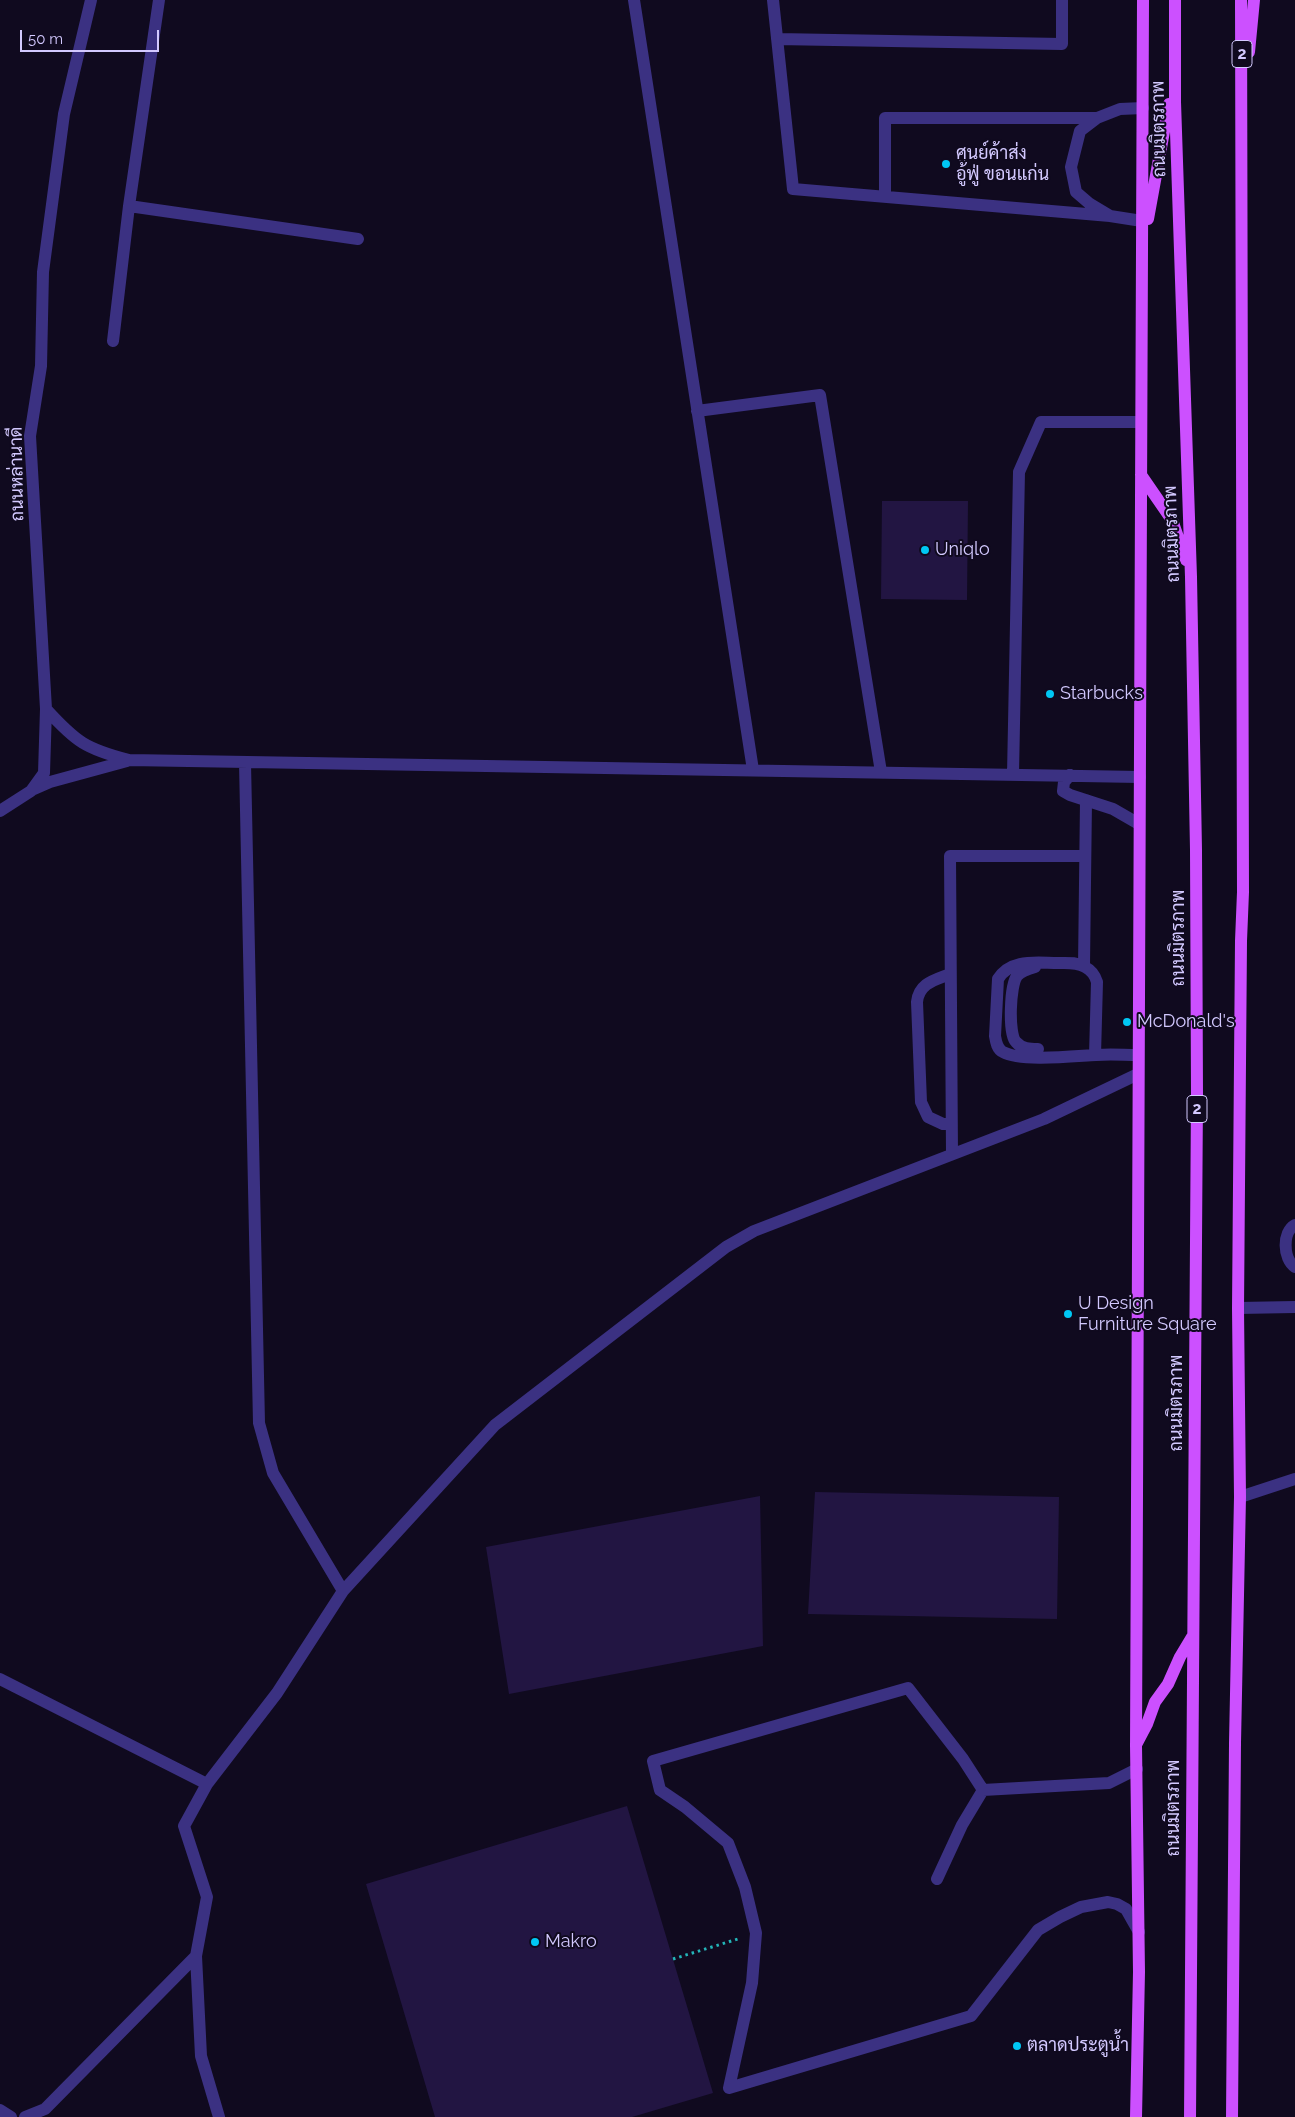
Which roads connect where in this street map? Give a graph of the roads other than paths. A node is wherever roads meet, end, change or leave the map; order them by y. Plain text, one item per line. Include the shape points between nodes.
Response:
1 (91, 0) edge
2 (159, 0) edge
3 (634, 0) edge
4 (773, 0) edge
5 (1062, 0) edge
6 (1144, 0) edge
7 (1175, 0) edge
8 (1241, 0) edge
9 (1254, 0) edge
10 (777, 38) junction
11 (1175, 74) junction
12 (1143, 108) junction
13 (1243, 108) junction
14 (1097, 118) junction
15 (885, 196) junction
16 (129, 206) junction
17 (1110, 216) junction
18 (1142, 221) junction
19 (358, 239) dead end
20 (1142, 251) junction
21 (113, 341) dead end
22 (697, 411) junction
23 (1141, 422) junction
24 (1141, 475) junction
25 (1191, 577) junction
26 (46, 709) junction
27 (129, 760) junction
28 (245, 762) junction
29 (752, 770) junction
30 (881, 772) junction
31 (1014, 774) junction
32 (1070, 775) junction
33 (1140, 777) junction
34 (31, 791) junction
35 (1086, 800) junction
36 (0, 811) edge
37 (1140, 824) junction
38 (1085, 856) junction
39 (1046, 963) junction
40 (1084, 966) junction
41 (950, 974) junction
42 (1095, 1055) junction
43 (1138, 1055) junction
44 (1138, 1074) junction
45 (951, 1124) junction
46 (952, 1154) junction
47 (1295, 1225) edge
48 (1295, 1266) edge
49 (1295, 1307) edge
50 (1238, 1308) junction
51 (1295, 1479) edge
52 (1240, 1497) junction
53 (343, 1591) junction
54 (1193, 1636) junction
55 (0, 1679) edge
56 (1136, 1745) junction
57 (1137, 1769) junction
58 (207, 1784) junction
59 (983, 1790) junction
60 (937, 1879) dead end
61 (1139, 1932) junction
62 (196, 1956) junction
63 (0, 2110) edge
64 (11, 2117) edge
65 (25, 2117) edge
66 (219, 2117) edge
67 (1136, 2117) edge
68 (1190, 2117) edge
69 (1232, 2117) edge

1 - 26 street, ถนนหล่านาดี via 64,114 43,272 41,366 30,436
2 - 16 street
3 - 22 street
4 - 10 street
5 - 10 street via 1062,44
6 - 12 main road, ถนนมิตรภาพ
7 - 11 main road, ถนนมิตรภาพ / 2
8 - 13 main road, 2
9 - 13 main road, 2
10 - 15 street via 794,189
11 - 20 main road
11 - 25 main road, ถนนมิตรภาพ / 2
12 - 14 street via 1120,109
12 - 18 main road, ถนนมิตรภาพ
13 - 50 main road, 2 via 1243,892
14 - 15 street via 885,118
14 - 17 street via 1080,131 1071,168 1076,192
15 - 17 street
16 - 19 street
16 - 21 street
17 - 18 street
18 - 20 main road, ถนนมิตรภาพ
20 - 23 main road, ถนนมิตรภาพ
22 - 29 street
22 - 30 street via 820,395
23 - 24 main road, ถนนมิตรภาพ
23 - 31 street via 1041,422 1019,472
24 - 25 main road via 1172,520
24 - 33 main road, ถนนมิตรภาพ
25 - 54 main road, ถนนมิตรภาพ / 2 via 1197,1085
26 - 27 street via 78,741 100,753
26 - 34 street, ถนนหล่านาดี via 44,773
27 - 28 street
27 - 34 street via 50,782
28 - 29 street
28 - 53 street via 260,1424 273,1473
29 - 30 street
30 - 31 street
31 - 32 street
32 - 33 street
32 - 35 street via 1064,782 1063,791
33 - 37 main road, ถนนมิตรภาพ
34 - 36 street, ถนนหล่านาดี
35 - 37 street via 1113,809
35 - 38 street
37 - 43 main road, ถนนมิตรภาพ
38 - 40 street
38 - 41 street via 950,856
39 - 40 street
39 - 42 street via 1023,971 1013,984 1012,1036 1015,1042 1026,1048 1078,1049
39 - 42 street via 1026,962 1014,966 998,979 996,1045 1002,1052 1014,1056
40 - 42 street via 1091,971 1096,982
41 - 45 street
41 - 45 street via 922,987 917,1002 922,1102 928,1118
42 - 43 street
43 - 44 main road, ถนนมิตรภาพ
44 - 46 street via 1044,1119
44 - 56 main road, ถนนมิตรภาพ
45 - 46 street
46 - 53 street via 754,1231 726,1247 496,1426
47 - 48 street via 1287,1233 1286,1256
49 - 50 street
50 - 52 main road, 2
51 - 52 street
52 - 69 main road, 2
53 - 58 street via 278,1694
54 - 56 main road via 1155,1702
54 - 68 main road, ถนนมิตรภาพ / 2
55 - 58 street
56 - 57 main road, ถนนมิตรภาพ
57 - 59 street via 1109,1783
57 - 61 main road, ถนนมิตรภาพ
58 - 62 street via 184,1826 207,1897
59 - 60 street via 962,1825
59 - 61 street via 908,1688 653,1761 660,1790 728,1843 745,1887 756,1933 752,1984 729,2088 971,2016 1038,1930 1081,1907 1108,1902 1126,1910
61 - 67 main road, ถนนมิตรภาพ
62 - 65 street via 45,2109
62 - 66 street via 200,2056
63 - 64 street

